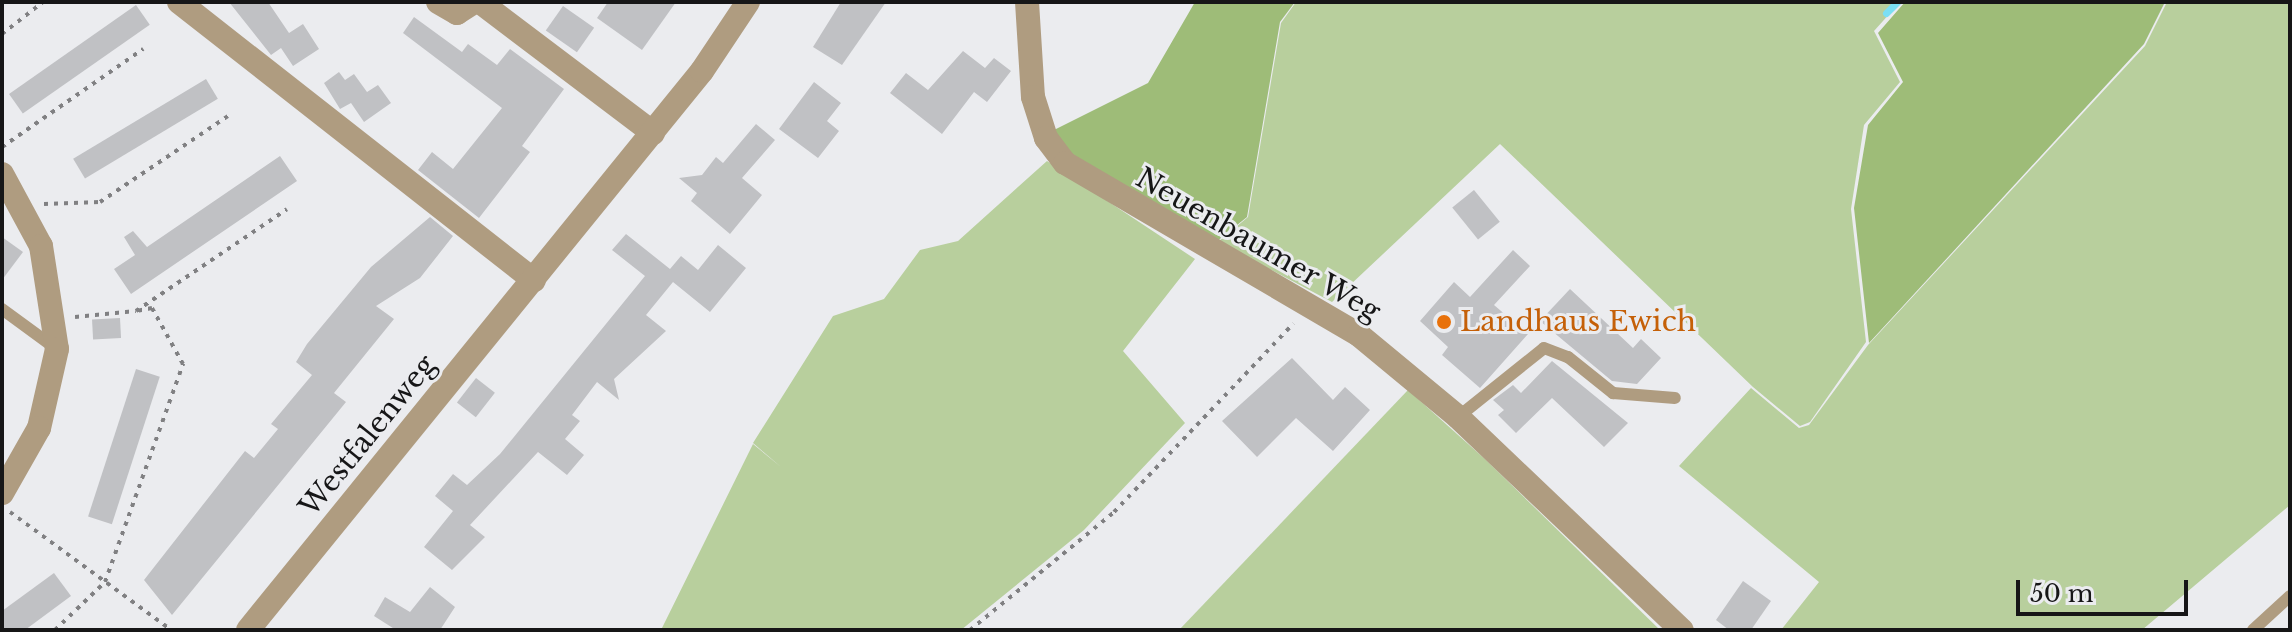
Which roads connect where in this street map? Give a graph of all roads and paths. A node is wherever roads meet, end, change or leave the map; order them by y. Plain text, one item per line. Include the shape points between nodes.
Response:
1 (43, 2) edge
2 (179, 2) edge
3 (438, 2) edge
4 (477, 2) edge
5 (748, 2) edge
6 (1027, 2) edge
7 (2, 34) edge
8 (143, 49) dead end
9 (228, 116) dead end
10 (653, 133) junction
11 (2, 147) edge
12 (2, 174) edge
13 (21, 205) junction
14 (287, 209) dead end
15 (534, 280) junction
16 (1308, 303) junction
17 (2, 309) edge
18 (136, 311) junction
19 (52, 319) junction
20 (57, 349) junction
21 (1675, 398) dead end
22 (1458, 417) junction
23 (2, 493) edge
24 (2, 506) edge
25 (105, 582) junction
26 (2290, 596) edge
27 (55, 630) edge
28 (171, 630) edge
29 (248, 630) edge
30 (970, 630) edge
31 (1682, 630) edge
32 (2253, 630) edge

1 - 7 path
2 - 15 street
3 - 4 street via 457,13
4 - 10 street
5 - 10 street, Westfalenweg
6 - 16 street, Neuenbaumer Weg via 1033,97 1046,138 1065,163
8 - 11 path
9 - 13 path via 100,202
10 - 15 street, Westfalenweg
12 - 13 street
13 - 19 street via 41,246
14 - 18 path
15 - 29 street, Westfalenweg
16 - 22 street, Neuenbaumer Weg
16 - 30 path via 1285,337 1114,512
17 - 20 lane
18 - 19 path
18 - 25 path via 152,308 183,364
19 - 20 street
20 - 23 street via 39,428
21 - 22 lane via 1613,393 1568,357 1544,348
22 - 31 street, Neuenbaumer Weg
24 - 25 path
25 - 27 path
25 - 28 path
26 - 32 lane

